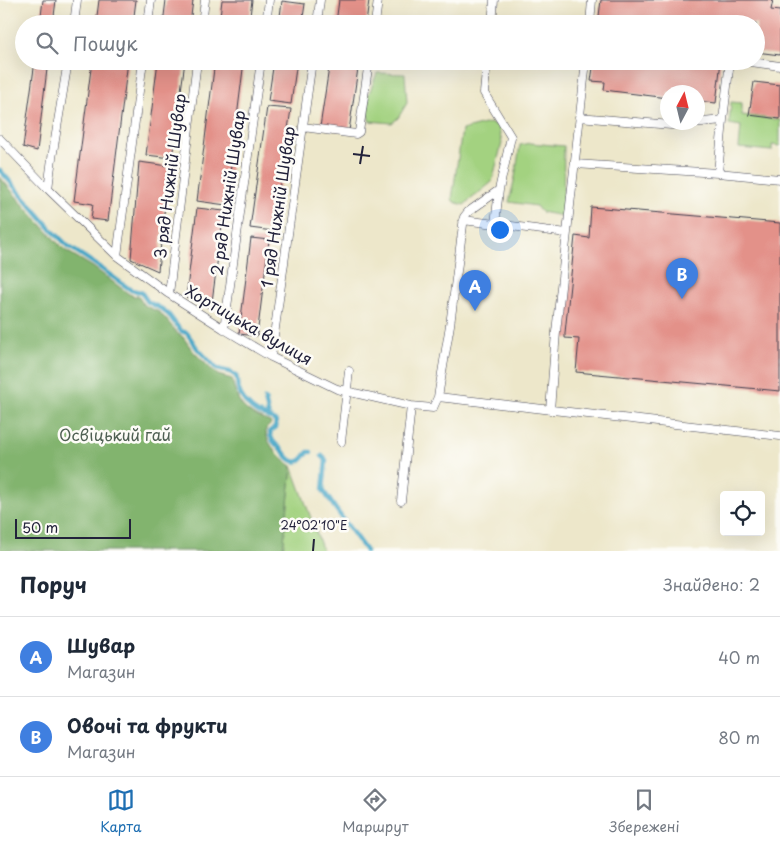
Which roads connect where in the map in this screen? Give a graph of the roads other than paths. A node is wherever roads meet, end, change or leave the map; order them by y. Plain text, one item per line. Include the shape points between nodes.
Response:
1 (78, 0) edge
2 (151, 0) edge
3 (204, 0) edge
4 (269, 0) edge
5 (320, 0) edge
6 (378, 0) edge
7 (494, 0) edge
8 (592, 0) edge
9 (76, 15) edge
10 (149, 15) edge
11 (203, 15) edge
12 (267, 15) edge
13 (318, 15) edge
14 (376, 15) edge
15 (493, 15) edge
16 (591, 15) edge
17 (765, 64) edge
18 (780, 66) edge
19 (67, 70) edge
20 (142, 70) edge
21 (196, 70) edge
22 (260, 70) edge
23 (311, 70) edge
24 (368, 70) edge
25 (486, 70) edge
26 (585, 70) edge
27 (729, 70) edge
28 (579, 117) junction
29 (723, 120) junction
30 (303, 127) junction
31 (0, 139) edge
32 (575, 164) junction
33 (718, 173) junction
34 (780, 179) edge
35 (48, 189) junction
36 (500, 190) junction
37 (463, 220) junction
38 (495, 224) junction
39 (567, 233) junction
40 (118, 256) junction
41 (169, 294) junction
42 (224, 329) junction
43 (271, 357) junction
44 (349, 371) dead end
45 (346, 391) junction
46 (438, 397) junction
47 (411, 406) junction
48 (550, 410) junction
49 (780, 436) edge
50 (341, 442) dead end
51 (401, 502) dead end

1 - 9 lane
2 - 10 lane
3 - 11 lane
4 - 12 lane
5 - 13 lane
6 - 14 lane
7 - 15 lane
8 - 16 lane
17 - 18 lane
19 - 35 lane
20 - 40 lane
21 - 41 lane, 3 ряд Нижній Шувар
22 - 42 lane, 2 ряд Нижній Шувар
23 - 30 lane, 1 ряд Нижній Шувар
24 - 30 lane via 359,132
25 - 36 lane via 484,93 511,137
26 - 28 lane
27 - 29 lane
28 - 29 lane via 671,125
28 - 32 lane
29 - 33 lane
30 - 43 lane, 1 ряд Нижній Шувар
31 - 35 lane, Хортицька вулиця
32 - 33 lane
32 - 39 lane
33 - 34 lane
35 - 40 lane, Хортицька вулиця
36 - 37 lane via 468,212
36 - 38 lane
37 - 38 lane
37 - 46 lane
38 - 39 lane
39 - 48 lane
40 - 41 lane, Хортицька вулиця
41 - 42 lane, Хортицька вулиця
42 - 43 lane, Хортицька вулиця
43 - 45 lane, Хортицька вулиця
44 - 45 lane
45 - 47 lane, Хортицька вулиця
45 - 50 lane
46 - 47 lane, Хортицька вулиця via 433,408
46 - 48 lane
47 - 51 lane
48 - 49 lane

